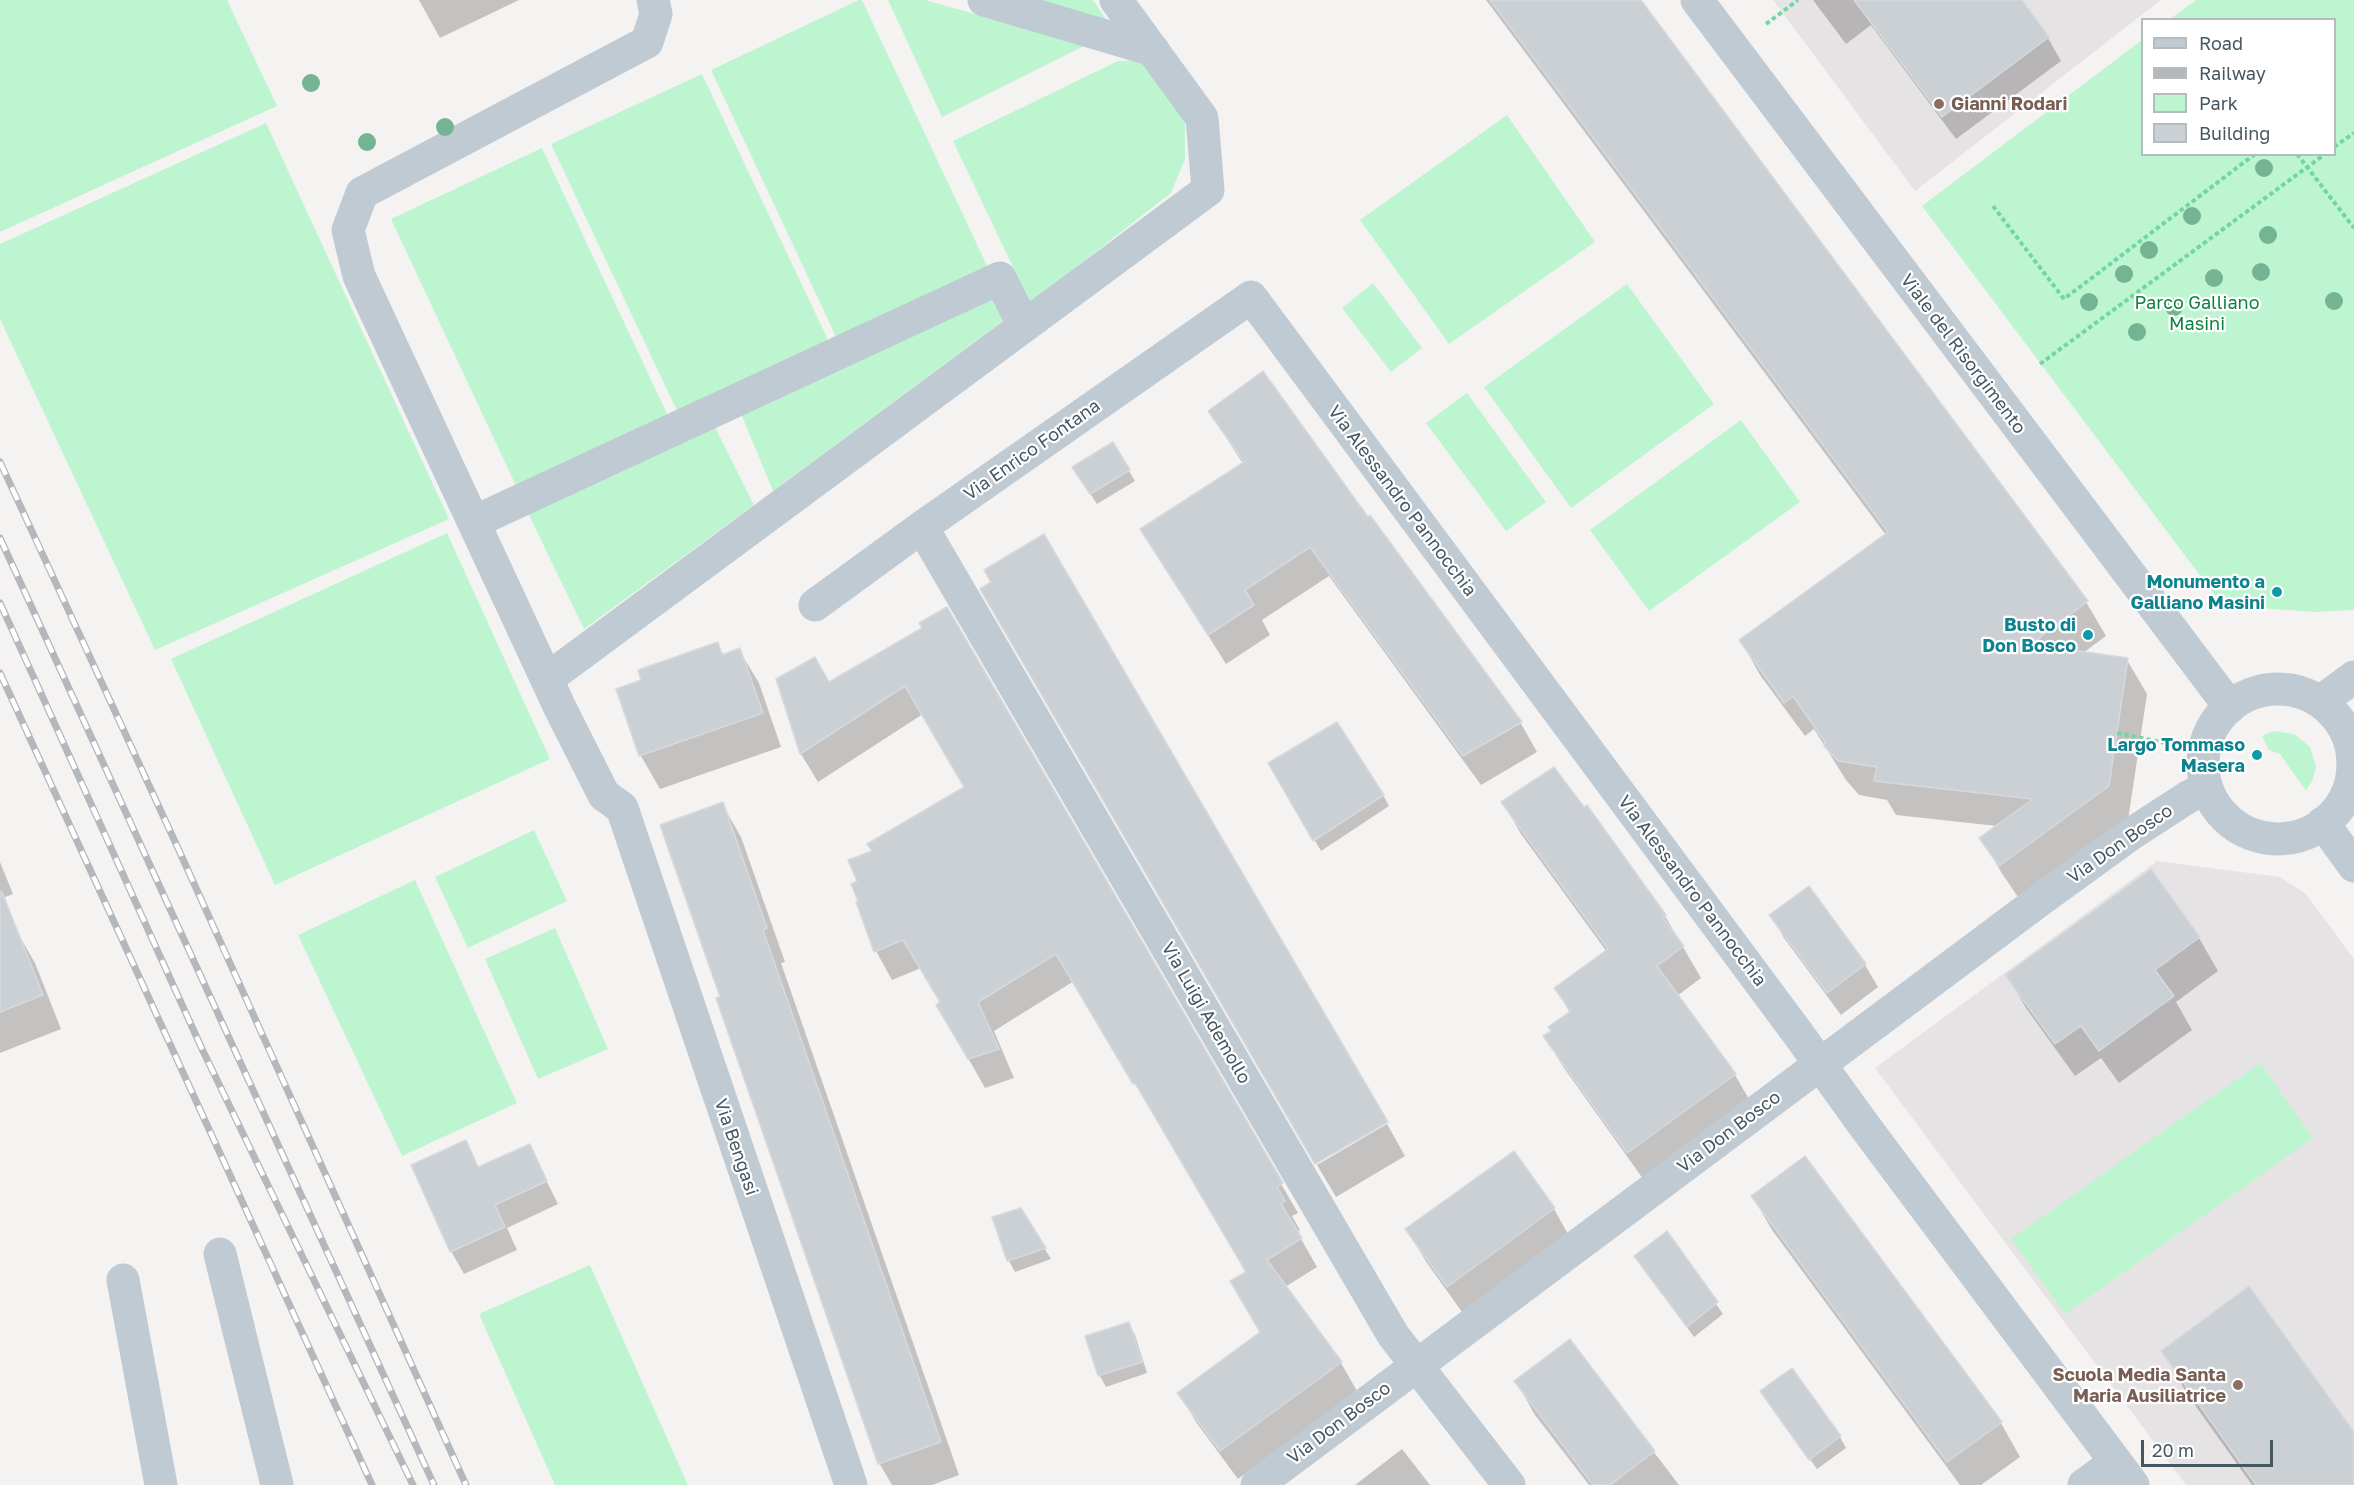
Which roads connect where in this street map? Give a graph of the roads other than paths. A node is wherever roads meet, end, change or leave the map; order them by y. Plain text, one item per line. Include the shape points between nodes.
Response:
1 (653, 0) edge
2 (984, 0) edge
3 (1116, 0) edge
4 (1697, 0) edge
5 (1153, 50) junction
6 (1251, 297) joint
7 (1024, 326) junction
8 (474, 522) junction
9 (922, 527) junction
10 (815, 605) dead end
11 (2354, 676) edge
12 (547, 679) junction
13 (2320, 702) junction
14 (2230, 707) junction
15 (2206, 788) junction
16 (2323, 823) junction
17 (2354, 866) edge
18 (1820, 1064) junction
19 (220, 1254) dead end
20 (123, 1280) dead end
21 (1418, 1365) junction
22 (2125, 1474) edge
23 (161, 1485) edge
24 (277, 1485) edge
25 (851, 1485) edge
26 (1257, 1485) edge
27 (1509, 1485) edge
28 (2084, 1485) edge

1 - 8 street via 656,14 646,42 362,193 348,230 359,276
2 - 5 street
3 - 5 street
4 - 14 street, Viale del Risorgimento
5 - 7 street via 1202,118 1209,190
6 - 9 street, Via Enrico Fontana
6 - 18 street, Via Alessandro Pannocchia
7 - 8 street via 1000,278
7 - 12 street
8 - 12 street
9 - 10 street, Via Enrico Fontana
9 - 21 street, Via Luigi Ademollo via 1394,1335
11 - 13 street
12 - 25 street, Via Bengasi via 604,795 622,808
13 - 14 street via 2274,689 2243,698
13 - 16 street via 2343,728 2353,762 2345,796
14 - 15 street via 2213,727 2204,751
15 - 16 street via 2226,818 2256,836 2291,837
15 - 18 street, Via Don Bosco via 2116,845
16 - 17 street
18 - 21 street, Via Don Bosco
18 - 22 street, Via Alessandro Pannocchia
19 - 24 street
20 - 23 street
21 - 26 street, Via Don Bosco
21 - 27 street, Via Luigi Ademollo
22 - 28 street

